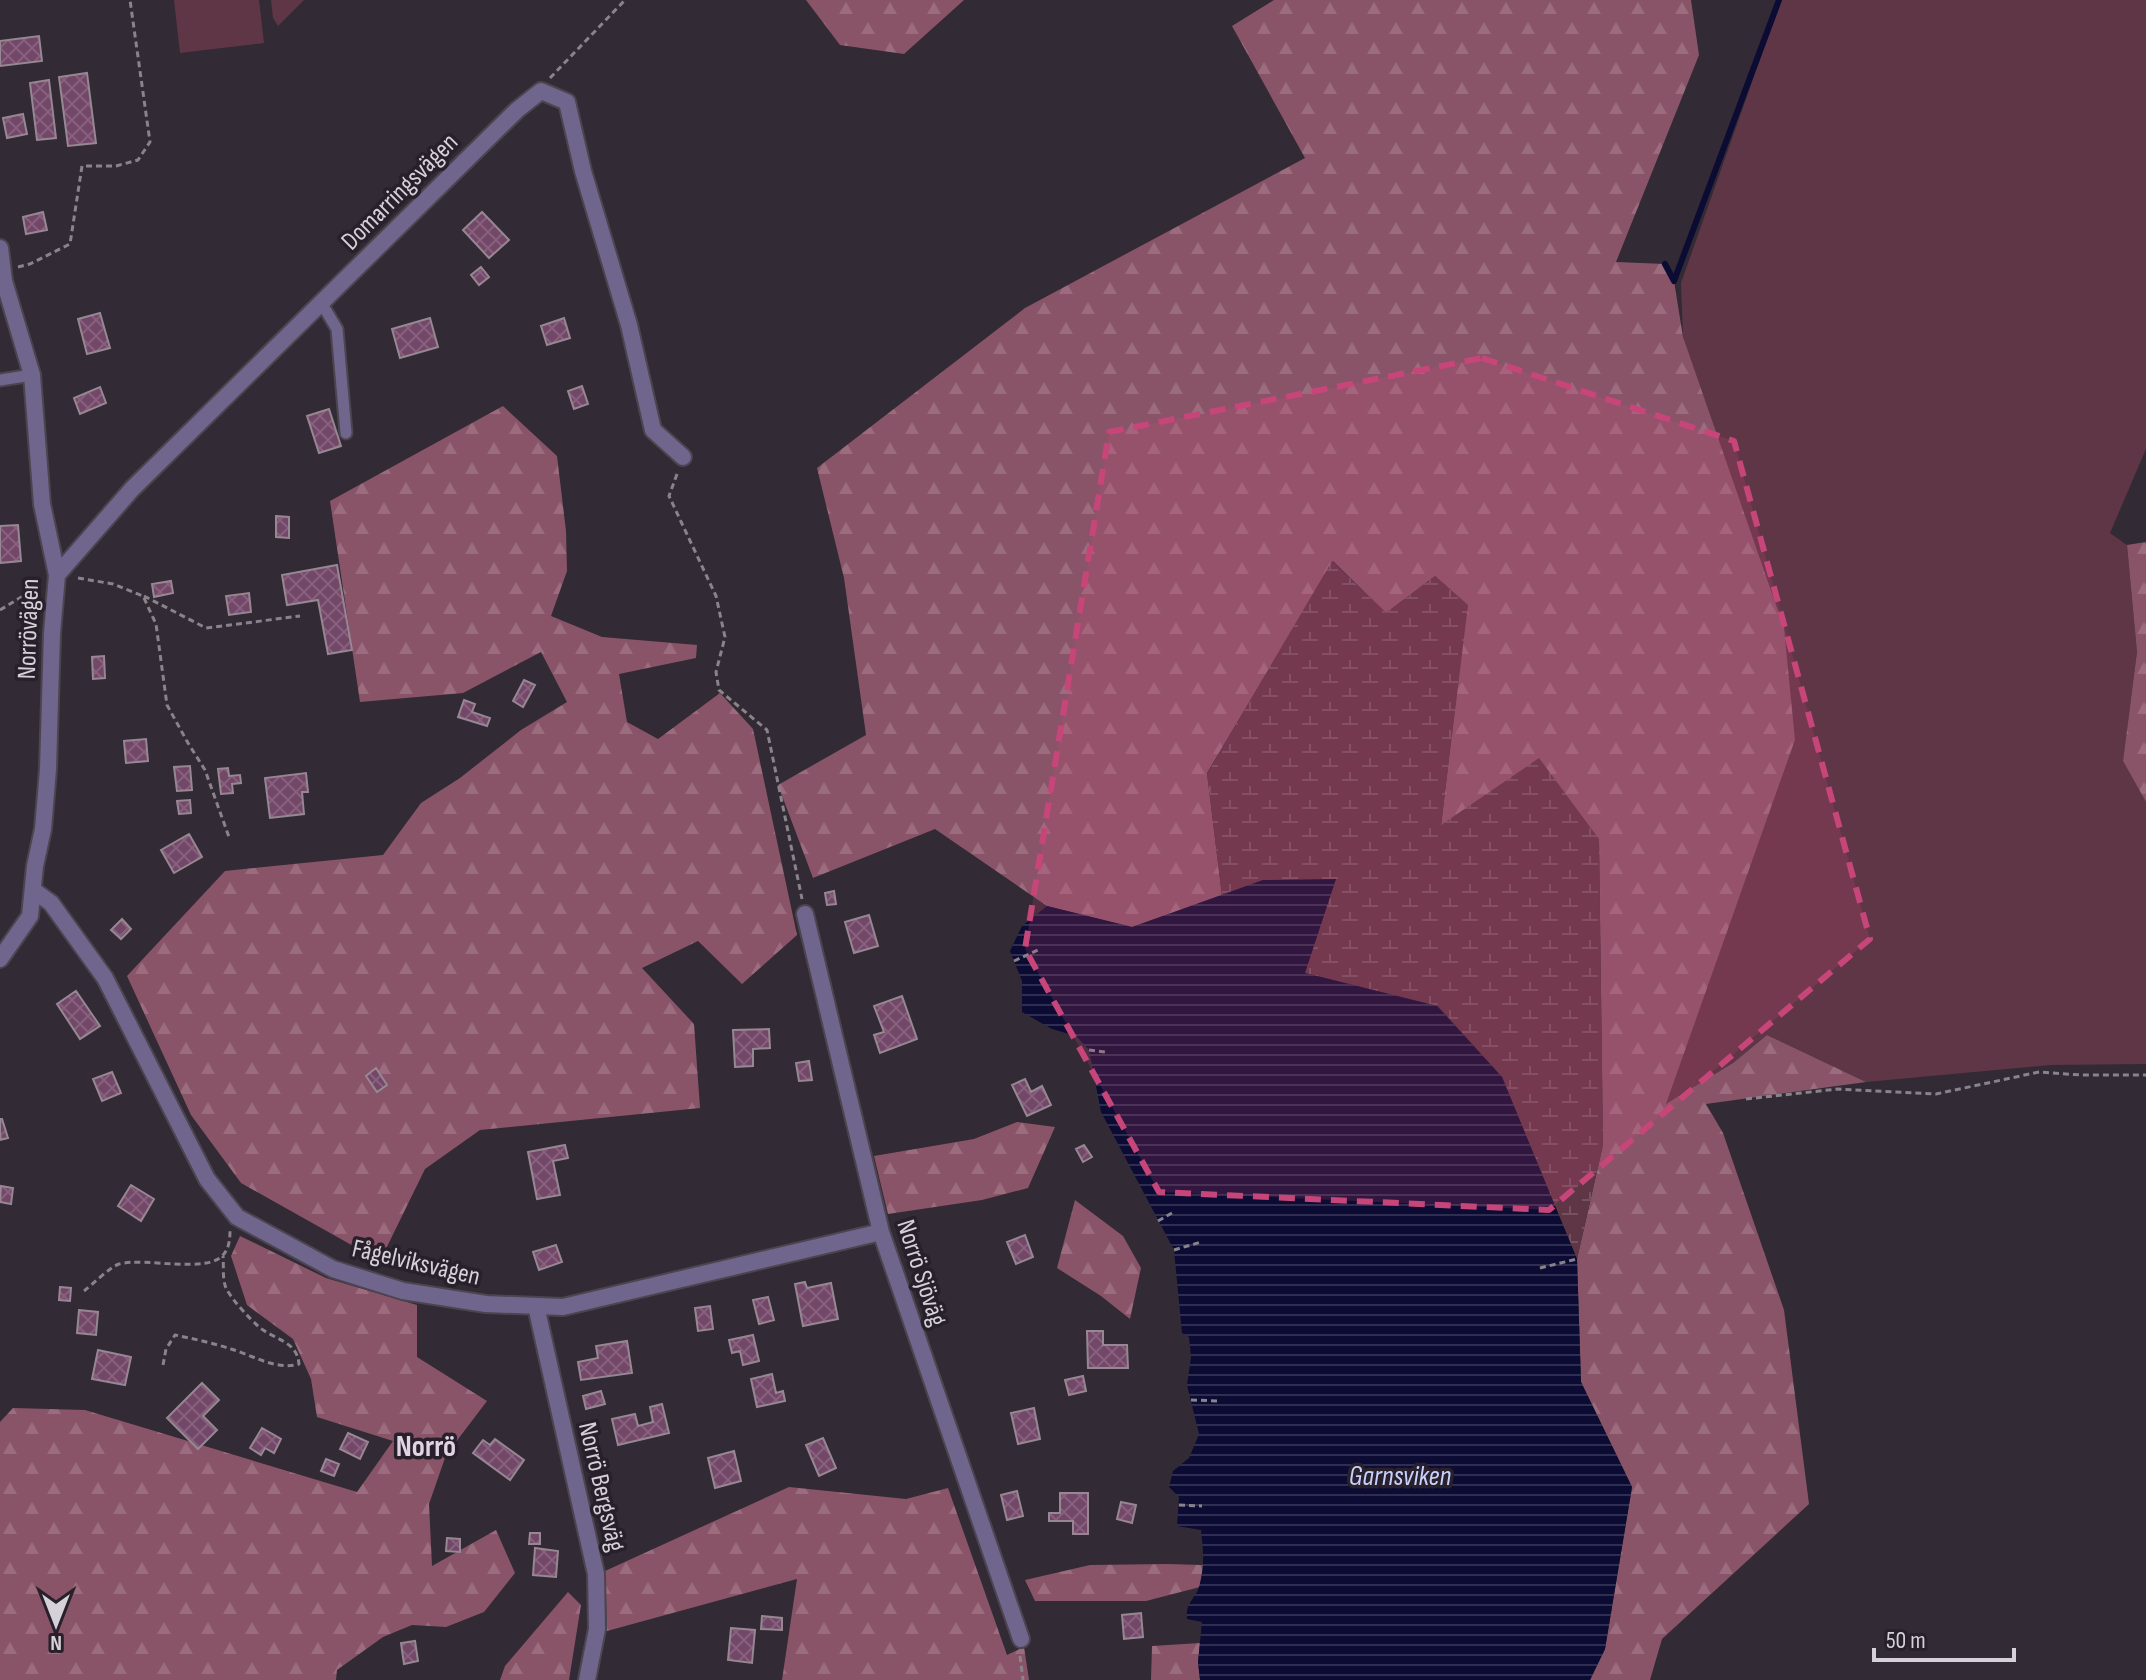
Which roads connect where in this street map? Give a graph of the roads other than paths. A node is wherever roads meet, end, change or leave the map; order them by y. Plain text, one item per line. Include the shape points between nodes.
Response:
1 (0, 248) edge
2 (322, 304) junction
3 (32, 375) junction
4 (0, 380) edge
5 (346, 433) dead end
6 (683, 457) road end
7 (57, 575) junction
8 (33, 890) junction
9 (805, 914) road end
10 (0, 959) edge
11 (881, 1232) junction
12 (536, 1306) junction
13 (1021, 1639) road end
14 (587, 1680) edge

1 - 3 street, Norrövägen
2 - 5 lane via 337,329
2 - 6 street, Domarringsvägen via 517,110 541,91 567,102 653,430
2 - 7 street, Domarringsvägen via 132,489
3 - 4 lane
3 - 7 street, Norrövägen via 42,504
7 - 8 street, Norrövägen via 48,769
8 - 10 street, Norrövägen via 30,916
8 - 12 street, Fågelviksvägen via 51,903 105,978 207,1179 237,1217 333,1269 403,1291
9 - 11 street, Norrö Sjöväg
11 - 12 street, Fågelviksvägen via 563,1307
11 - 13 street, Norrö Sjöväg
12 - 14 street, Norrö Bergsväg via 596,1574 597,1629

